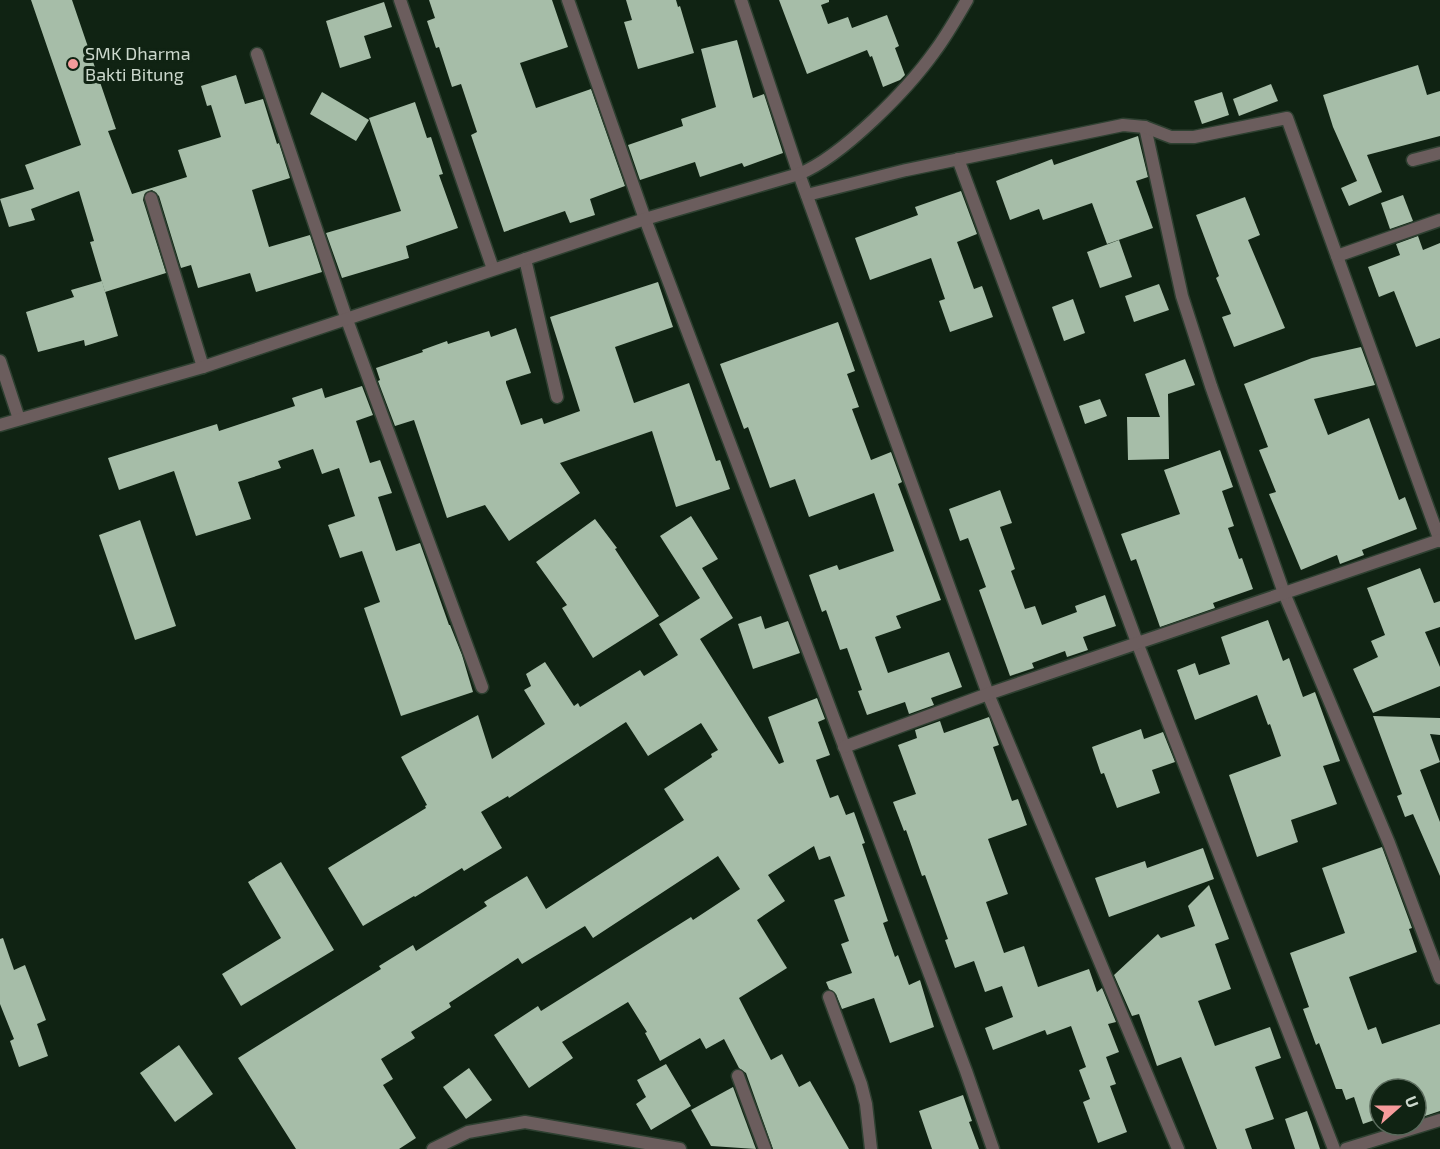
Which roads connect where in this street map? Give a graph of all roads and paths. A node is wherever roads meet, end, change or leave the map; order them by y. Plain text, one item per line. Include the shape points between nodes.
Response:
1 (400, 0) edge
2 (568, 0) edge
3 (741, 0) edge
4 (967, 0) edge
5 (257, 54) dead end
6 (1144, 127) junction
7 (1440, 153) edge
8 (958, 159) junction
9 (1413, 160) dead end
10 (800, 174) junction
11 (807, 195) junction
12 (151, 198) dead end
13 (645, 219) junction
14 (1440, 220) edge
15 (1337, 256) junction
16 (525, 259) junction
17 (493, 269) junction
18 (347, 320) junction
19 (0, 361) edge
20 (203, 367) junction
21 (557, 397) dead end
22 (19, 419) junction
23 (0, 425) edge
24 (1440, 540) edge
25 (1284, 593) junction
26 (1138, 645) junction
27 (482, 687) dead end
28 (988, 694) junction
29 (844, 747) junction
30 (1440, 978) edge
31 (829, 998) dead end
32 (738, 1076) dead end
33 (1440, 1120) edge
34 (433, 1149) edge
35 (680, 1149) edge
36 (765, 1149) edge
37 (871, 1149) edge
38 (993, 1149) edge
39 (1178, 1149) edge
40 (1334, 1149) edge
41 (1346, 1149) edge

1 - 17 street
2 - 13 street
3 - 10 street
4 - 10 street via 935,52 890,103 861,132 815,168
5 - 18 street
6 - 8 street via 1123,125
6 - 15 street via 1171,137 1194,137 1287,118
6 - 25 street via 1182,296
7 - 9 street
8 - 11 street
8 - 26 street
10 - 11 street
10 - 13 street
11 - 28 street
12 - 20 street
13 - 16 street
13 - 29 street
14 - 15 street
15 - 24 street
16 - 17 street
16 - 21 street
17 - 18 street
18 - 20 street
18 - 27 street
19 - 22 street
20 - 22 street
22 - 23 street
24 - 25 street
25 - 26 street
25 - 30 street via 1389,843
26 - 28 street
26 - 40 street
28 - 29 street
28 - 39 street
29 - 38 street
31 - 37 street via 861,1084
32 - 36 street
33 - 41 street
34 - 35 street via 468,1132 525,1122

